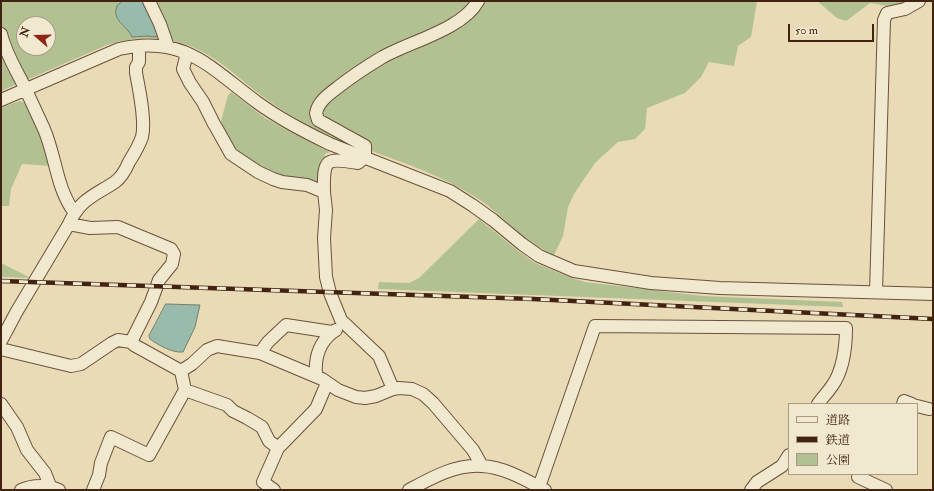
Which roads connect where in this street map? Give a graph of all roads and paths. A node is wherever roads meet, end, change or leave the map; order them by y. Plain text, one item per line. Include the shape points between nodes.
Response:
1 (149, 1) edge
2 (478, 1) edge
3 (919, 1) edge
4 (1, 34) edge
5 (139, 46) junction
6 (168, 47) junction
7 (187, 53) junction
8 (25, 89) junction
9 (1, 100) edge
10 (365, 157) junction
11 (324, 192) junction
12 (74, 212) junction
13 (69, 224) junction
14 (876, 292) junction
15 (933, 294) edge
16 (346, 324) junction
17 (332, 332) junction
18 (1, 341) edge
19 (131, 342) junction
20 (1, 349) edge
21 (260, 353) junction
22 (181, 371) junction
23 (317, 376) junction
24 (327, 383) junction
25 (393, 389) junction
26 (185, 390) junction
27 (819, 403) edge
28 (1, 404) edge
29 (278, 448) junction
30 (788, 457) edge
31 (482, 466) junction
32 (860, 475) edge
33 (54, 488) edge
34 (542, 489) edge
35 (21, 490) edge
36 (93, 490) edge
37 (274, 490) edge
38 (409, 490) edge
39 (751, 490) edge
40 (886, 490) edge

1 - 6 street
2 - 10 street via 451,25 382,57 321,103 316,113 318,120 365,146
3 - 14 street via 905,9 887,13 884,20
4 - 8 street via 8,56
5 - 6 street
5 - 8 street via 110,52
5 - 12 street via 139,62 136,67 142,137 123,174
6 - 7 street
7 - 10 street via 211,66 283,118 330,144
7 - 11 street via 183,69 231,154 273,179 307,185
8 - 9 street
8 - 12 street via 45,131 62,191
10 - 11 street via 358,163 331,160 326,167
10 - 14 street via 450,191 539,256 574,271 651,283 704,287
11 - 16 street via 326,277 341,320
12 - 13 street
13 - 18 street
13 - 19 street via 90,228 118,227 171,248 174,254 172,264 159,280 152,302
14 - 15 street
16 - 17 street
16 - 25 street via 379,356
17 - 21 street via 286,325
17 - 23 street via 317,354
19 - 20 street via 118,340 81,364 71,366
19 - 22 street
21 - 22 street via 217,346 207,350
21 - 23 street
22 - 26 street
23 - 24 street
24 - 25 street via 356,398 376,396
24 - 29 street via 316,409
25 - 31 street via 405,388 423,394 473,450
26 - 29 street via 227,405 232,411 262,428 268,441
26 - 36 street via 149,455 111,437
27 - 34 street via 840,371 846,328 595,326
28 - 33 street via 18,427 27,450
29 - 37 street via 262,482
30 - 39 street via 782,466 758,482
31 - 34 street via 504,471
31 - 38 street via 452,470
32 - 40 street via 858,477
33 - 35 street via 38,486

